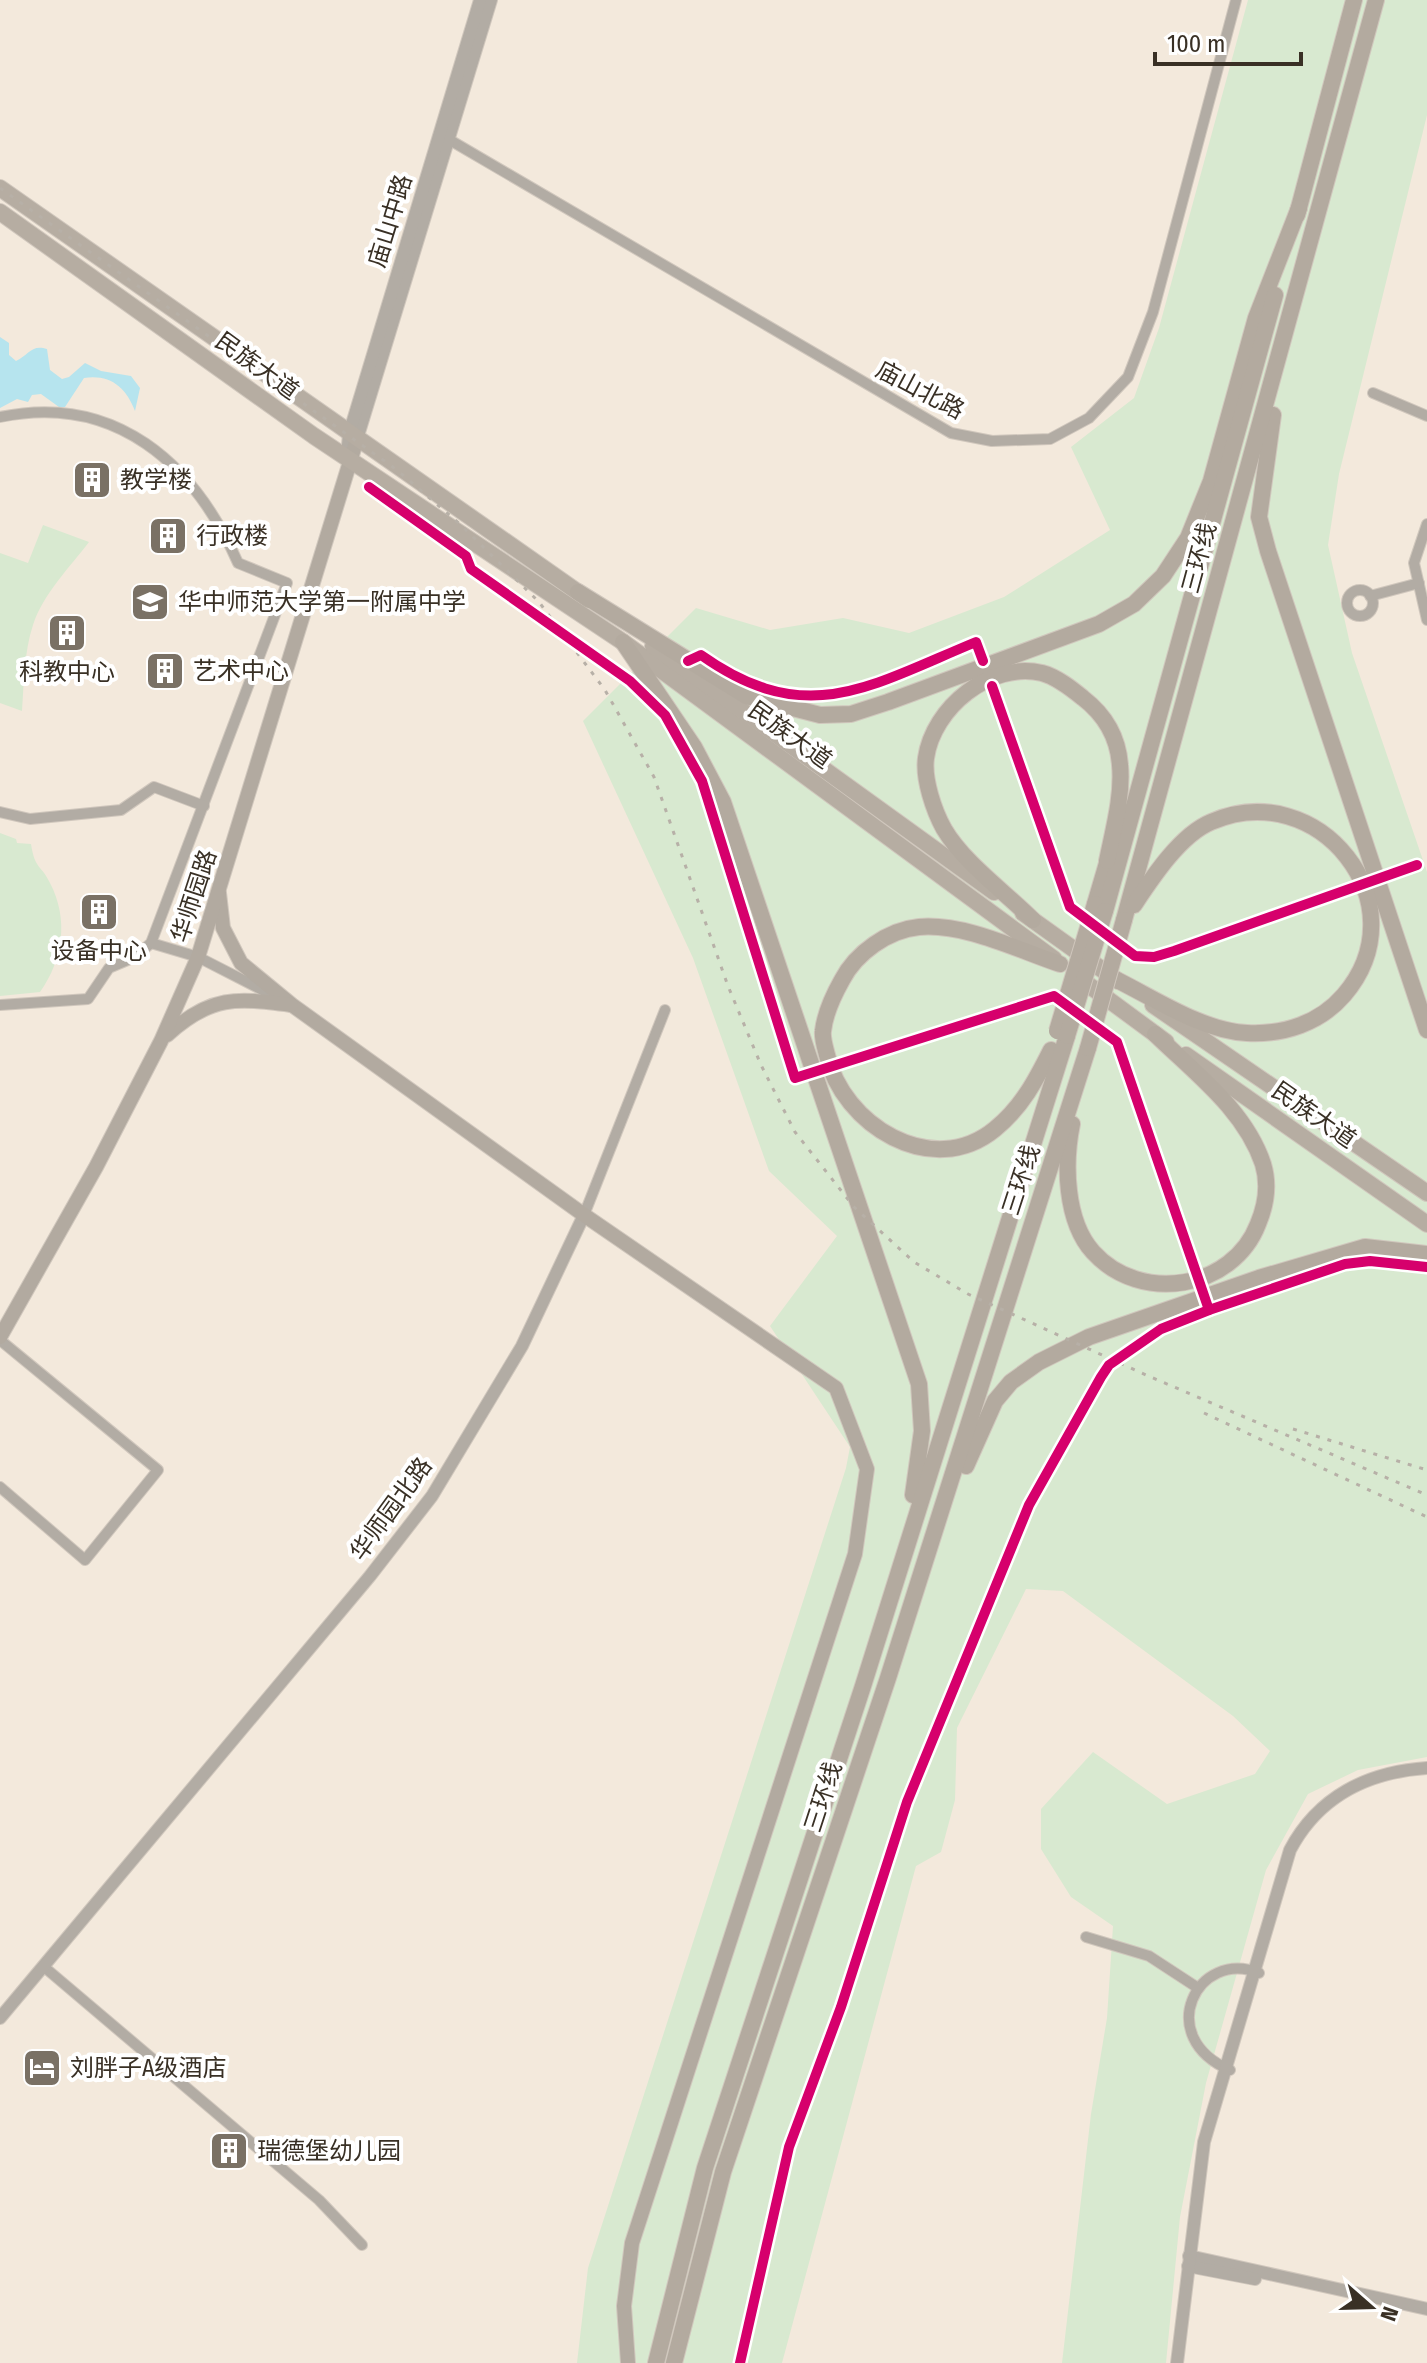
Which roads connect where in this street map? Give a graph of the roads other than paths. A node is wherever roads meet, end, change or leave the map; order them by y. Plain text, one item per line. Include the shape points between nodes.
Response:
1 (480, 0) edge
2 (491, 0) edge
3 (1236, 0) edge
4 (1354, 0) edge
5 (1376, 0) edge
6 (444, 136) junction
7 (0, 188) edge
8 (1299, 208) junction
9 (0, 212) edge
10 (1290, 319) junction
11 (1373, 393) dead end
12 (1427, 416) edge
13 (0, 417) edge
14 (353, 437) junction
15 (349, 457) junction
16 (1211, 481) junction
17 (369, 487) dead end
18 (1427, 524) edge
19 (1419, 583) junction
20 (578, 592) junction
21 (1370, 596) dead end
22 (1427, 620) edge
23 (623, 642) junction
24 (688, 661) junction
25 (983, 661) dead end
26 (992, 686) dead end
27 (204, 806) junction
28 (0, 812) edge
29 (1107, 861) junction
30 (1417, 865) dead end
31 (1383, 877) dead end
32 (1343, 892) dead end
33 (219, 893) junction
34 (1100, 908) junction
35 (1033, 920) junction
36 (1124, 920) junction
37 (151, 943) junction
38 (198, 957) junction
39 (1060, 964) junction
40 (1113, 978) junction
41 (0, 1005) edge
42 (292, 1005) junction
43 (665, 1010) dead end
44 (1427, 1030) edge
45 (1062, 1034) junction
46 (1155, 1034) junction
47 (161, 1041) junction
48 (1088, 1048) junction
49 (1051, 1050) junction
50 (835, 1065) dead end
51 (806, 1073) dead end
52 (1427, 1193) edge
53 (584, 1215) junction
54 (1427, 1224) edge
55 (1427, 1254) edge
56 (1427, 1267) edge
57 (1195, 1274) dead end
58 (0, 1338) edge
59 (0, 1487) edge
60 (910, 1510) junction
61 (888, 1678) junction
62 (1427, 1768) edge
63 (1427, 1775) edge
64 (800, 1878) junction
65 (1086, 1937) dead end
66 (43, 1966) junction
67 (1256, 1972) junction
68 (1198, 1988) junction
69 (0, 2018) edge
70 (1227, 2068) junction
71 (362, 2245) dead end
72 (1192, 2261) junction
73 (1427, 2311) edge
74 (628, 2363) edge
75 (656, 2363) edge
76 (674, 2363) edge
77 (740, 2363) edge
78 (1177, 2363) edge
79 (1185, 2363) edge

1 - 6 street, 庙山中路
2 - 6 street, 庙山中路
3 - 6 street, 庙山北路 via 1153,312 1128,377 1089,418 1050,439 992,441 951,433
4 - 8 highway, 三环线
5 - 10 highway, 三环线
6 - 14 street, 庙山中路
7 - 14 main road, 民族大道
8 - 16 highway via 1256,318
8 - 34 highway, 三环线
9 - 15 main road, 民族大道
10 - 36 highway, 三环线
10 - 44 highway via 1259,517
11 - 12 street
13 - 27 street via 23,412 78,414 139,437 194,485 238,563 287,583
14 - 15 main road, 华师园路
14 - 20 main road, 民族大道
15 - 23 main road, 民族大道
15 - 33 main road, 华师园路
16 - 24 highway via 1188,538 1163,576 1134,604 1099,624 888,702 851,714 820,715 746,696
16 - 29 highway
17 - 51 street via 466,556 471,569 630,681 665,715 702,781 795,1078
18 - 19 street via 1414,563
19 - 21 street
19 - 22 street
20 - 24 highway
20 - 35 main road, 民族大道
23 - 39 main road, 民族大道
23 - 60 highway via 694,747 723,802 901,1328 919,1384 922,1431
24 - 25 street via 701,655 757,688 791,697 826,697 866,687 976,642
26 - 32 street via 1070,907 1135,956 1174,951
27 - 28 street via 154,787 121,810 30,819
27 - 37 street
29 - 34 highway
29 - 35 highway via 1121,765 1112,730 1094,707 1042,673 980,683 960,697 937,729 926,759 932,800 944,830
30 - 31 street
33 - 38 main road, 华师园路
33 - 42 main road via 223,928 241,963
34 - 45 highway, 三环线, bridge
35 - 40 main road, 民族大道
36 - 40 highway via 1160,866 1208,823 1235,814 1296,819 1331,837 1349,856 1372,909 1371,943 1358,979 1331,1010 1285,1032 1244,1033 1207,1023
36 - 48 highway, 三环线, bridge
37 - 38 street
37 - 41 street via 109,968 88,999
38 - 42 street
38 - 47 main road, 华师园路
39 - 46 main road, 民族大道
39 - 49 highway via 960,931 920,927 899,933 863,951 848,968 830,1001 822,1033 830,1071 843,1097 873,1129 932,1148 958,1147 993,1131 1028,1094
40 - 52 main road, 民族大道
42 - 47 main road via 239,999 192,1012
42 - 53 main road
43 - 53 street, 华师园北路
45 - 49 highway
45 - 64 highway, 三环线
46 - 48 highway via 1232,1108 1264,1167 1265,1208 1251,1244 1228,1266 1192,1282 1158,1286 1121,1274 1092,1252 1078,1223 1070,1197 1068,1144
46 - 54 main road, 民族大道
47 - 58 main road, 华师园路
48 - 61 highway, 三环线
49 - 60 highway
50 - 57 street via 1054,996 1117,1042
53 - 66 street, 华师园北路 via 522,1346 432,1496
53 - 74 main road via 836,1388 867,1469 855,1554 632,2243
55 - 61 highway via 1365,1247 1326,1257 1089,1337 1011,1382 977,1436
56 - 77 street via 1345,1264 1207,1308 1161,1329 1109,1365 1029,1505 907,1802 789,2147
58 - 59 street via 158,1470 85,1560
60 - 64 highway via 806,1834
61 - 76 highway, 三环线 via 723,2172
62 - 67 street via 1376,1775 1325,1802 1304,1824 1290,1850
63 - 67 street via 1379,1782 1329,1808 1309,1829
64 - 75 highway, 三环线 via 705,2168
65 - 68 street via 1149,1956
66 - 69 street, 华师园北路
66 - 71 street via 319,2200
67 - 68 street via 1218,1975
67 - 70 street
68 - 70 street via 1189,2009 1192,2036 1199,2050
70 - 72 street
72 - 73 street
72 - 78 street
72 - 79 street

